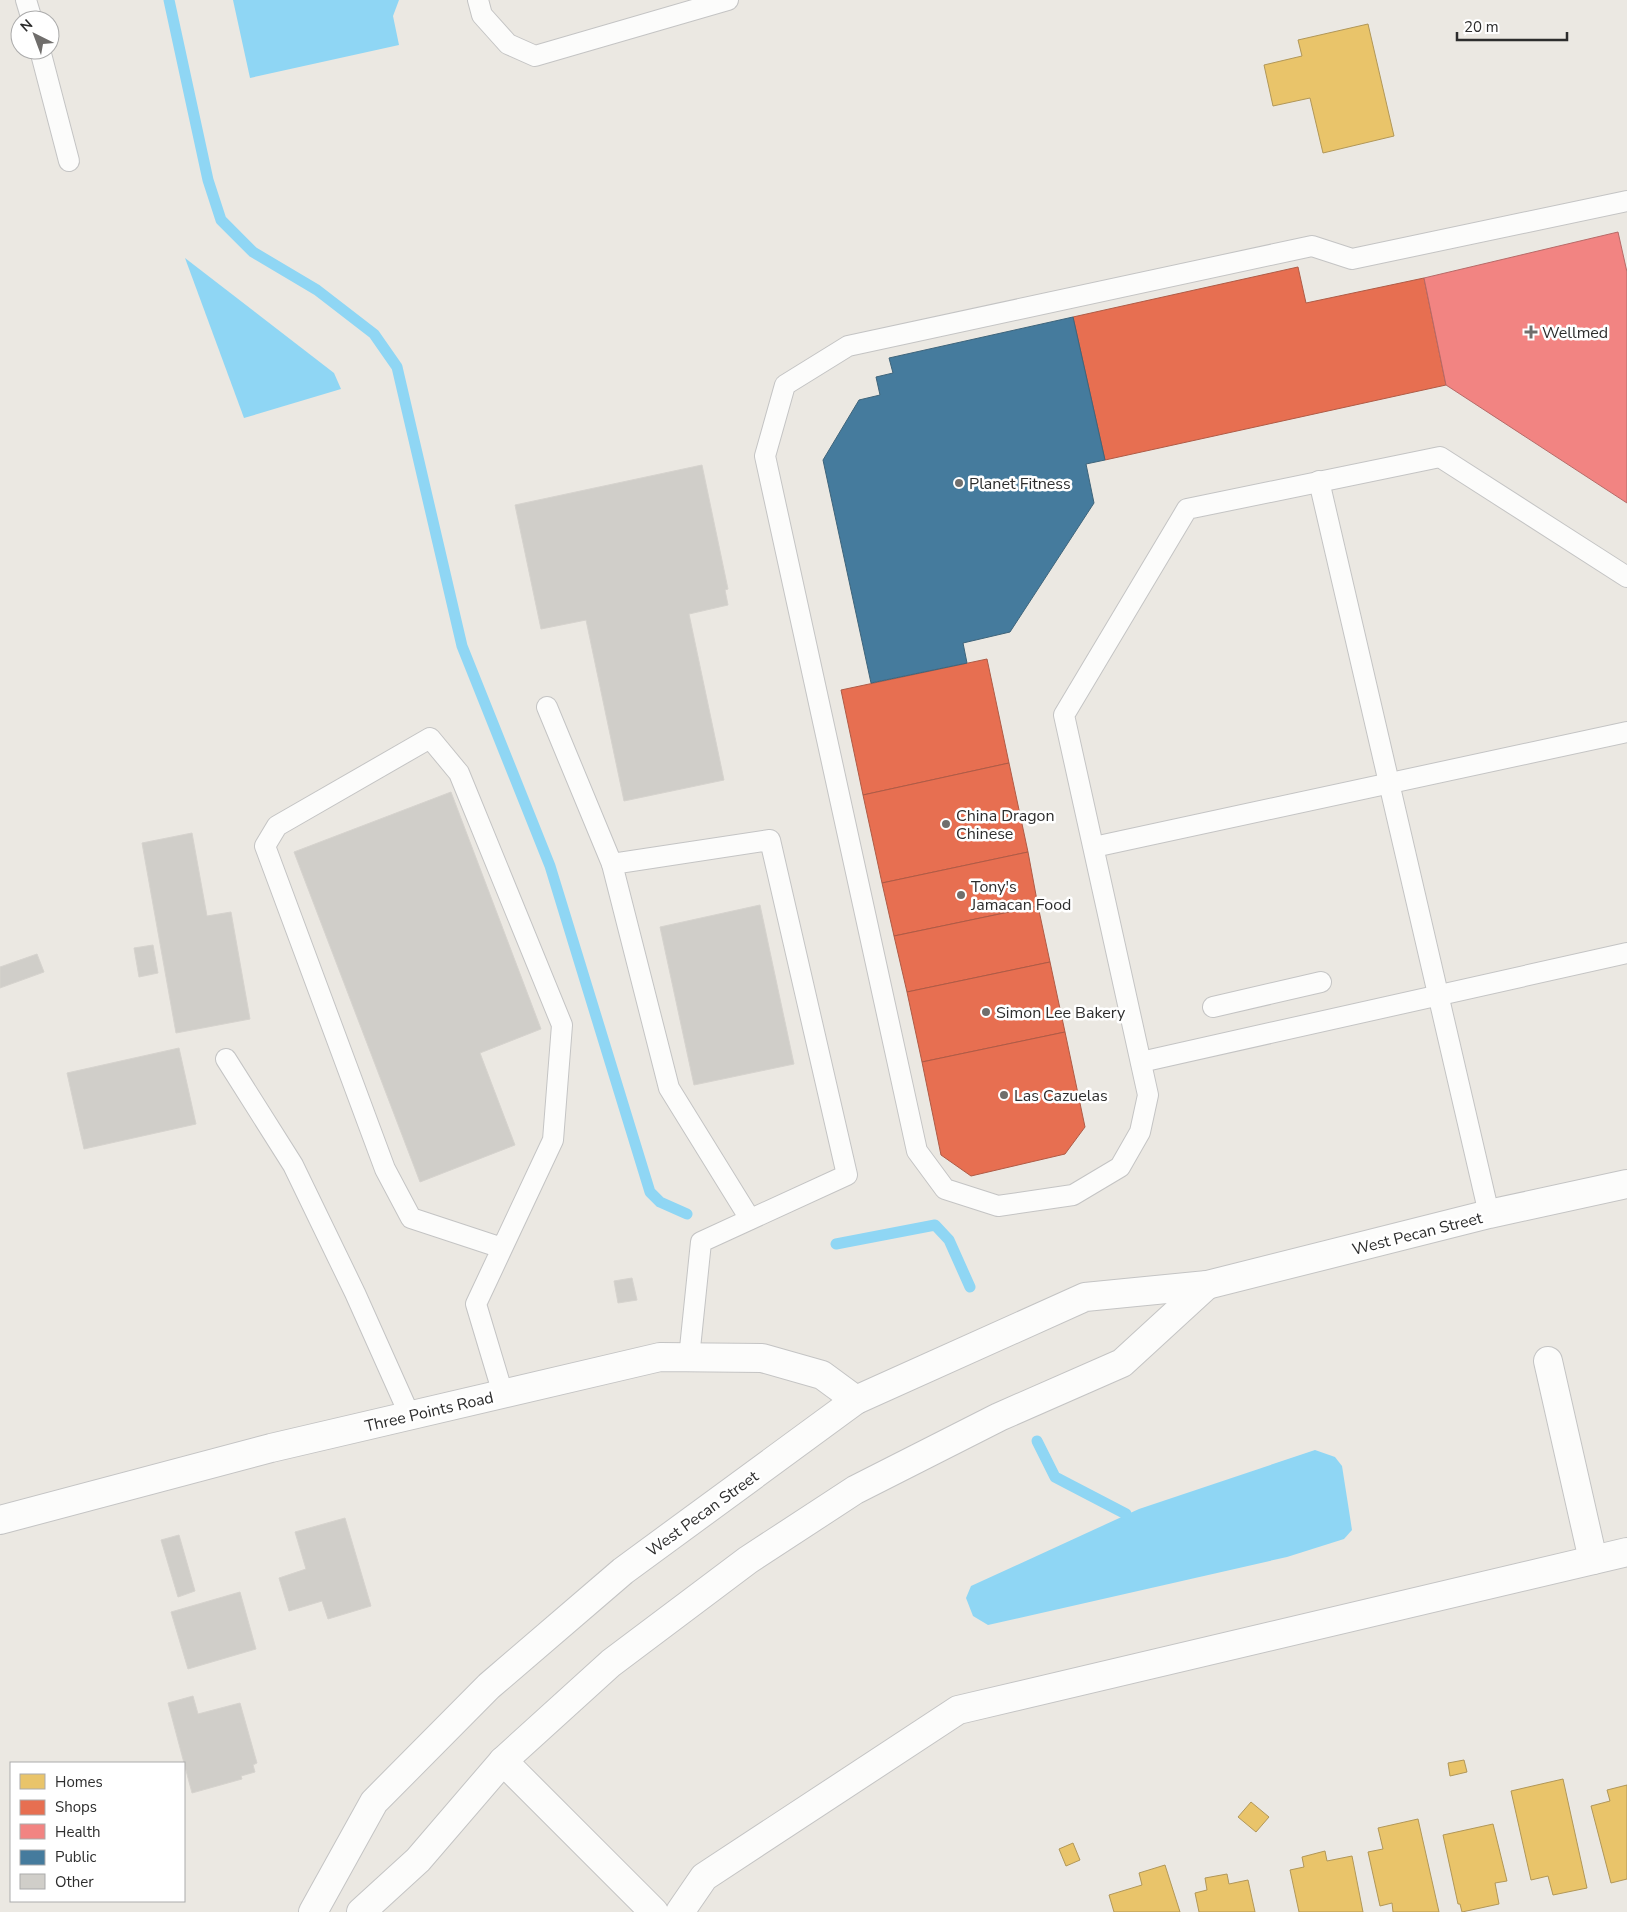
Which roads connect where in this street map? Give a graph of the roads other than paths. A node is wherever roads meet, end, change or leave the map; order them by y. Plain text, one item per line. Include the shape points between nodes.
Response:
1 (478, 0) edge
2 (728, 0) edge
3 (43, 60) edge
4 (69, 161) dead end
5 (1627, 201) edge
6 (1319, 481) junction
7 (1627, 577) edge
8 (547, 707) dead end
9 (1627, 732) edge
10 (1389, 783) junction
11 (1094, 847) junction
12 (612, 864) junction
13 (1627, 954) edge
14 (1321, 982) dead end
15 (1438, 996) junction
16 (1213, 1007) dead end
17 (226, 1060) dead end
18 (1141, 1062) junction
19 (1627, 1184) edge
20 (1489, 1214) junction
21 (750, 1219) junction
22 (502, 1248) junction
23 (1207, 1285) junction
24 (689, 1358) junction
25 (1548, 1361) dead end
26 (503, 1394) junction
27 (856, 1400) junction
28 (410, 1416) junction
29 (0, 1520) edge
30 (1627, 1552) edge
31 (1594, 1560) junction
32 (504, 1760) junction
33 (313, 1912) edge
34 (360, 1912) edge
35 (654, 1912) edge
36 (680, 1912) edge

1 - 2 lane via 482,14 508,44 535,56
3 - 4 lane
5 - 18 lane via 1352,259 1312,246 857,344 848,346 785,385 765,456 917,1151 945,1189 998,1206 1073,1195 1120,1167 1140,1132 1148,1095
6 - 7 lane via 1440,457
6 - 10 lane
6 - 11 lane via 1187,509 1064,715
8 - 12 lane
9 - 10 lane
10 - 11 lane
10 - 15 lane
11 - 18 lane
12 - 21 lane via 669,1088
12 - 21 lane via 770,840 847,1174
13 - 15 lane
14 - 16 lane
15 - 18 lane
15 - 20 lane
17 - 28 lane via 293,1165
19 - 20 main road, West Pecan Street
20 - 23 main road, West Pecan Street
21 - 24 lane via 700,1242
22 - 22 lane via 553,1140 562,1025 459,773 430,738 277,826 265,846 385,1169 411,1218
22 - 26 lane via 476,1304
23 - 27 main road, West Pecan Street via 1086,1297
23 - 32 main road, West Pecan Street via 1122,1363 999,1417 855,1490 748,1560 612,1663
24 - 26 main road, Three Points Road via 660,1357
24 - 27 main road, Three Points Road via 762,1358 822,1376
25 - 31 main road
26 - 28 main road, Three Points Road
27 - 33 main road, West Pecan Street via 623,1571 489,1686 374,1802
28 - 29 main road, Three Points Road via 271,1448
30 - 31 main road
31 - 36 main road via 958,1710 704,1877
32 - 34 main road, West Pecan Street via 418,1860
32 - 35 main road

